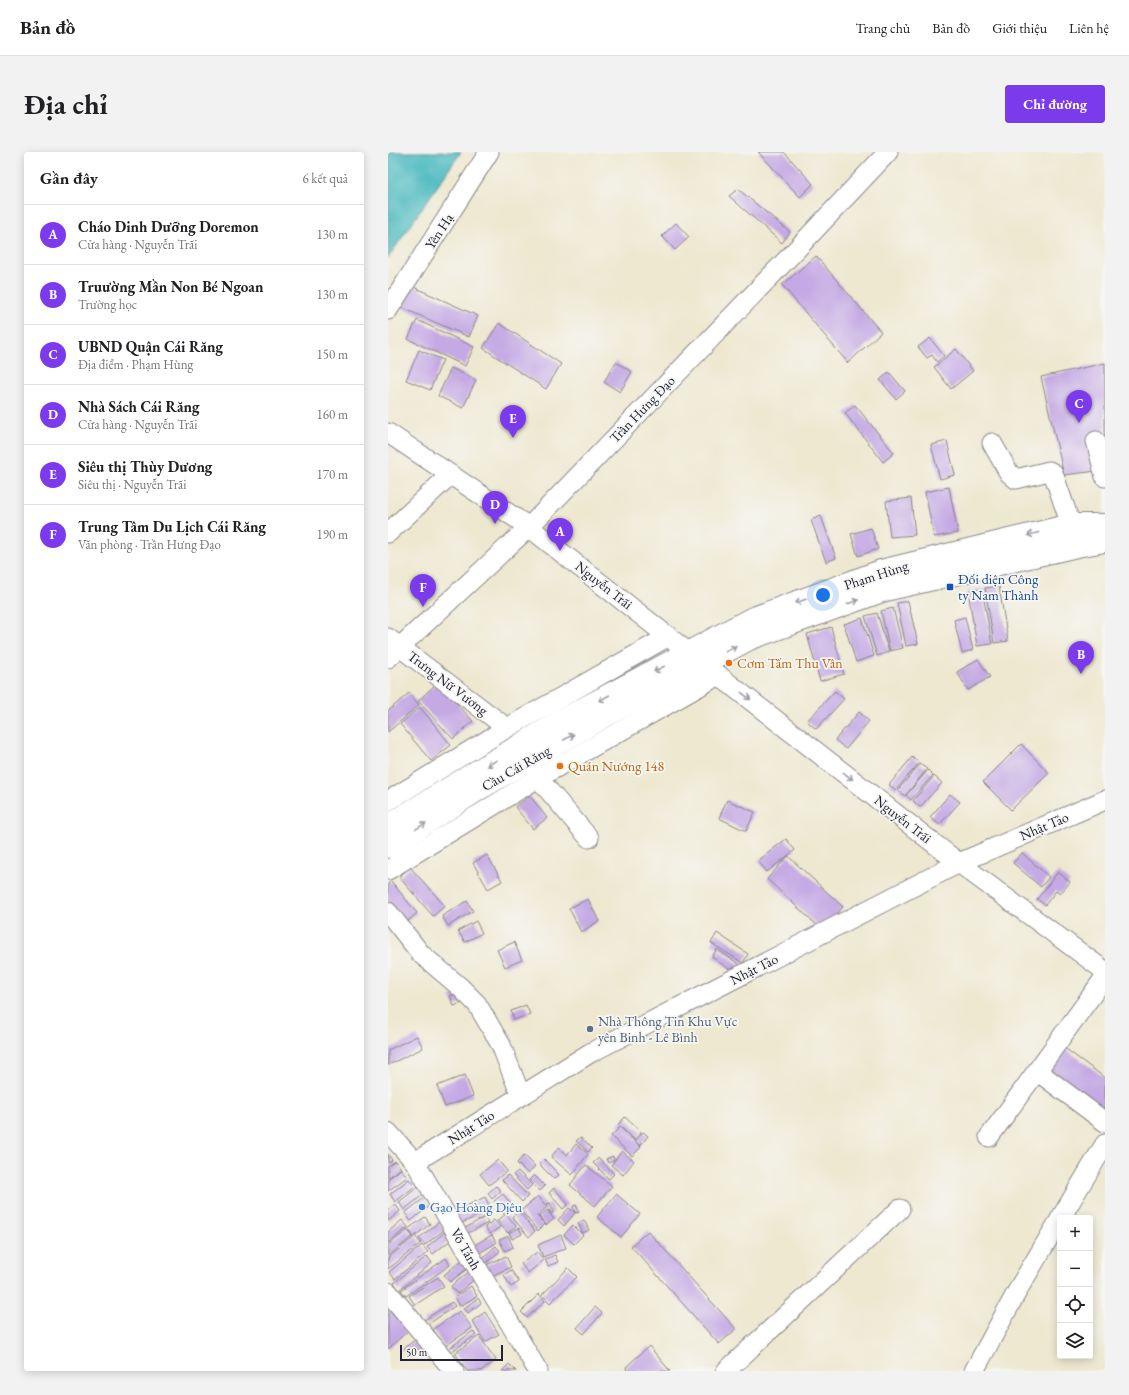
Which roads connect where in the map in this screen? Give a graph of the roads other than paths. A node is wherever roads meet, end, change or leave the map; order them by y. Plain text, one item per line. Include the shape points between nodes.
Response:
1 (489, 152) edge
2 (888, 152) edge
3 (388, 310) edge
4 (388, 433) edge
5 (1096, 441) dead end
6 (992, 443) dead end
7 (444, 471) junction
8 (1105, 476) edge
9 (1071, 525) junction
10 (1105, 525) edge
11 (529, 527) junction
12 (388, 533) edge
13 (1105, 541) edge
14 (1077, 546) junction
15 (669, 636) junction
16 (392, 647) edge
17 (704, 664) junction
18 (643, 686) junction
19 (507, 728) junction
20 (538, 778) junction
21 (1105, 800) edge
22 (388, 801) edge
23 (388, 825) edge
24 (589, 838) dead end
25 (388, 846) edge
26 (959, 863) junction
27 (388, 870) edge
28 (388, 912) edge
29 (1105, 971) edge
30 (1105, 977) edge
31 (1037, 1071) junction
32 (521, 1096) junction
33 (1105, 1122) edge
34 (388, 1132) edge
35 (989, 1137) dead end
36 (1105, 1144) edge
37 (415, 1162) junction
38 (900, 1209) dead end
39 (388, 1292) edge
40 (454, 1371) edge
41 (538, 1371) edge
42 (726, 1371) edge
43 (974, 1371) edge

1 - 3 street, Yên Hạ
2 - 11 street, Trần Hưng Đạo
4 - 7 street, Nguyễn Trãi
5 - 8 street
6 - 9 street via 1009,473 1016,479 1050,471 1053,473
7 - 11 street, Nguyễn Trãi
7 - 12 street
9 - 10 highway, Phạm Hùng
9 - 14 highway
9 -> 17 highway, Phạm Hùng via 881,571 751,619
11 - 15 street, Nguyễn Trãi
11 - 16 street, Trần Hưng Đạo
13 - 14 highway, Phạm Hùng
17 -> 14 highway, Phạm Hùng via 749,639 885,590
15 - 17 street, Nguyễn Trãi
15 - 19 street
16 - 19 street, Trưng Nữ Vương
17 - 18 highway, Phạm Hùng
17 - 20 street
17 -> 26 street, Nguyễn Trãi
18 -> 23 highway, Cầu Cái Răng via 560,722
25 -> 18 highway, Cầu Cái Răng
19 - 22 street
20 - 24 street
20 - 27 street
21 - 26 street, Nhật Tảo
26 - 29 street, Nguyễn Trãi
26 - 32 street, Nhật Tảo via 590,1053
28 - 32 street via 421,954 477,1004 501,1045
30 - 31 street
31 - 33 street
31 - 35 street
32 - 37 street, Nhật Tảo
34 - 37 street, Võ Tánh
36 - 43 street via 1020,1286
37 - 41 street, Võ Tánh
38 - 42 street
39 - 40 street

